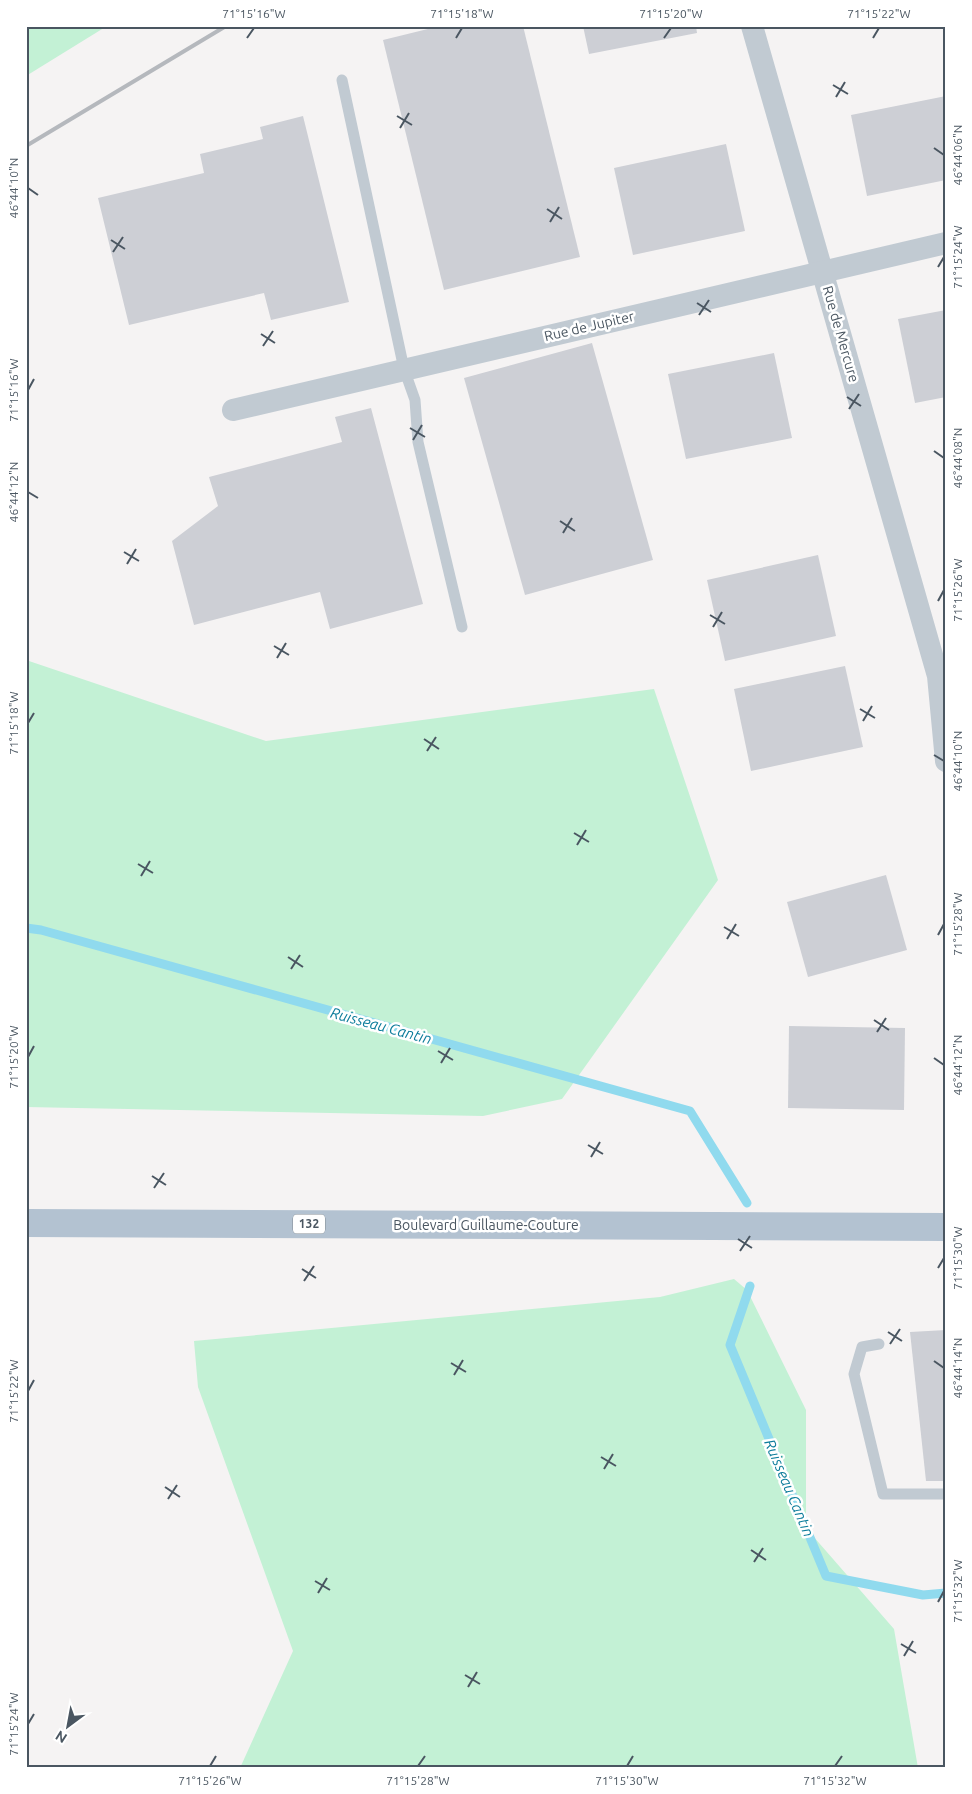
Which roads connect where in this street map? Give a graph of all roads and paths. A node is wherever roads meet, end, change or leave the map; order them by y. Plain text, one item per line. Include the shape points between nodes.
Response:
1 (752, 26) edge
2 (342, 80) dead end
3 (946, 243) edge
4 (823, 271) junction
5 (404, 369) junction
6 (233, 410) dead end
7 (462, 627) dead end
8 (946, 761) edge
9 (26, 1223) edge
10 (946, 1227) edge
11 (879, 1344) dead end
12 (946, 1494) edge

1 - 4 street, Rue de Mercure
2 - 5 lane
3 - 4 street, Rue de Jupiter
4 - 5 street, Rue de Jupiter
4 - 8 street, Rue de Mercure via 938,676
5 - 6 street, Rue de Jupiter
5 - 7 lane via 415,400 418,442
9 - 10 main road, Boulevard Guillaume-Couture / 132
11 - 12 lane via 862,1346 854,1374 883,1494

